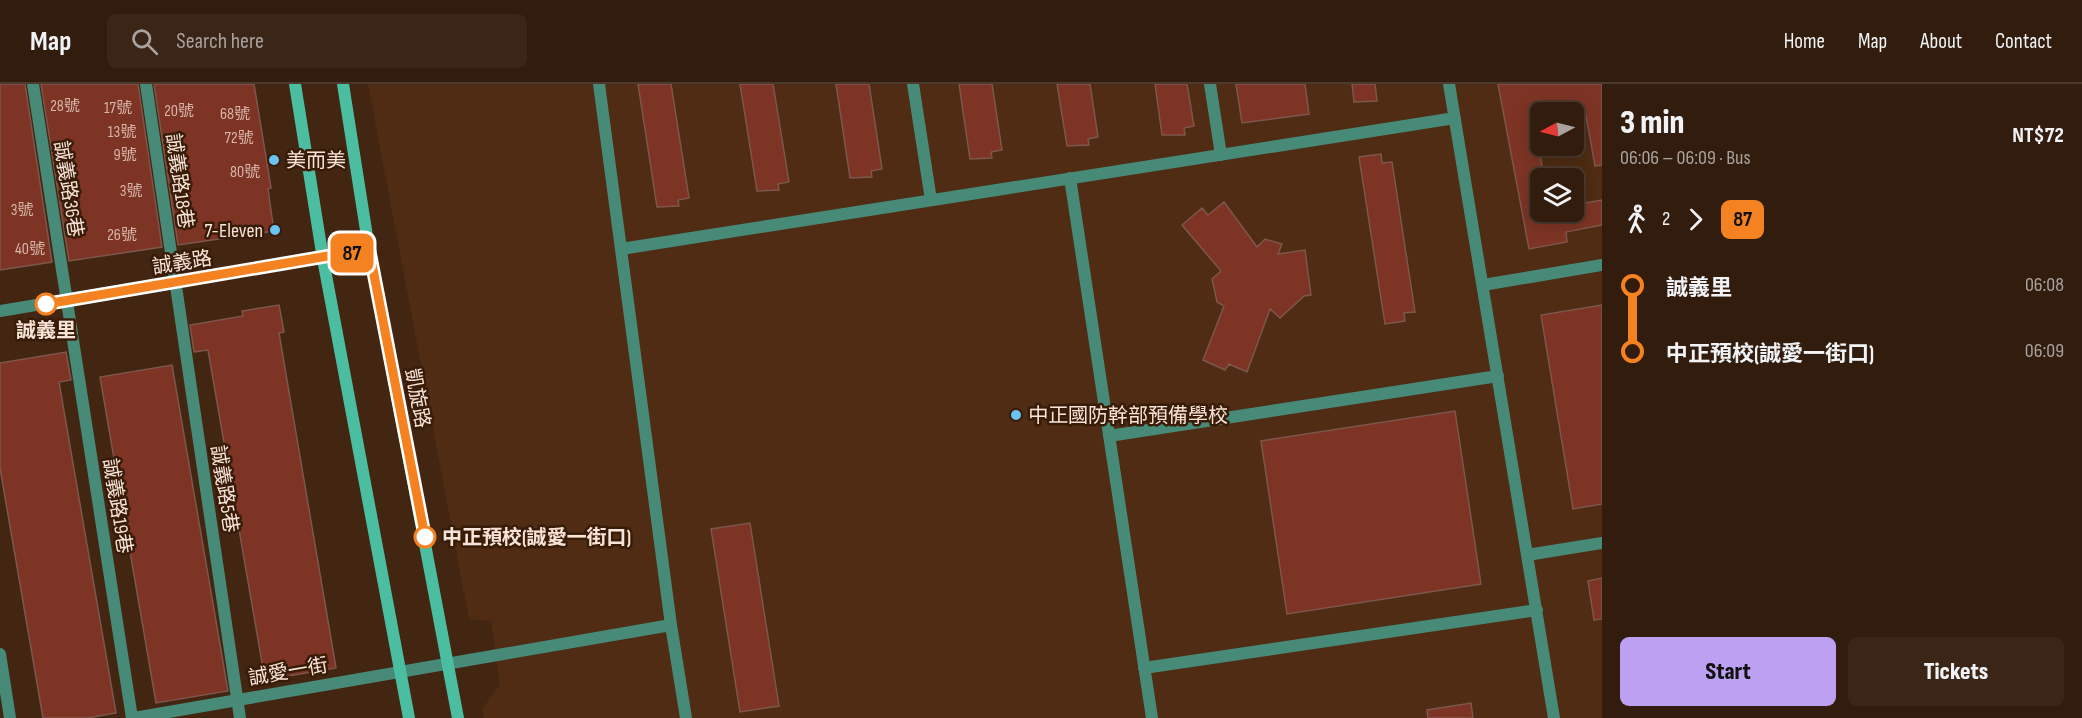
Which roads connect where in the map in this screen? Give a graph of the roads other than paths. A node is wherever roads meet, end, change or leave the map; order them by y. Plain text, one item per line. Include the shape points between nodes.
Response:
1 (33, 84) edge
2 (146, 84) edge
3 (295, 84) edge
4 (343, 84) edge
5 (599, 84) edge
6 (913, 84) edge
7 (1210, 84) edge
8 (1449, 84) edge
9 (1455, 118) junction
10 (1221, 154) junction
11 (1070, 178) junction
12 (931, 200) junction
13 (369, 249) junction
14 (621, 249) junction
15 (323, 259) junction
16 (1602, 265) edge
17 (175, 284) junction
18 (1483, 285) junction
19 (66, 301) junction
20 (0, 311) edge
21 (1498, 376) junction
22 (1109, 436) junction
23 (1602, 543) edge
24 (1527, 555) junction
25 (1537, 610) junction
26 (671, 625) junction
27 (0, 654) edge
28 (449, 662) junction
29 (1144, 668) junction
30 (401, 670) junction
31 (237, 700) junction
32 (10, 718) edge
33 (133, 718) edge
34 (240, 718) edge
35 (409, 718) edge
36 (458, 718) edge
37 (686, 718) edge
38 (1152, 718) edge
39 (1554, 718) edge

1 - 19 street, 誠義路36巷
2 - 17 street, 誠義路18巷
3 - 15 street
4 - 13 street, 凱旋路
5 - 14 street
6 - 12 street
7 - 10 street
8 - 9 street
9 - 10 street
9 - 18 street
10 - 11 street
11 - 12 street
11 - 22 street
12 - 14 street
13 - 15 street, 誠義路
13 - 28 street, 凱旋路
14 - 26 street
15 - 17 street, 誠義路
15 - 30 street
16 - 18 street
17 - 19 street, 誠義路
17 - 31 street, 誠義路5巷
18 - 21 street
19 - 20 street, 誠義路
19 - 33 street, 誠義路19巷
21 - 22 street
21 - 24 street
22 - 29 street
23 - 24 street
24 - 25 street
25 - 29 street
25 - 39 street
26 - 28 street, 誠愛一街
26 - 37 street
27 - 32 street
28 - 30 street, 誠愛一街
28 - 36 street, 凱旋路
29 - 38 street
30 - 31 street, 誠愛一街
30 - 35 street
31 - 33 street, 誠愛一街
31 - 34 street, 誠義路5巷

